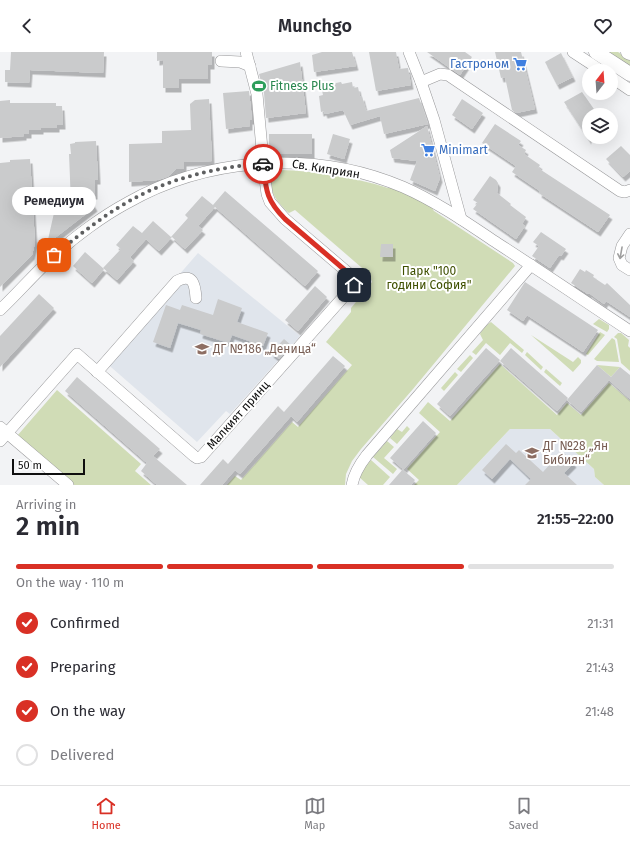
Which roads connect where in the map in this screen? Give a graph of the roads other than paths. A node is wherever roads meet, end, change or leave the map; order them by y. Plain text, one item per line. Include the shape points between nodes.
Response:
1 (246, 52) edge
2 (409, 52) edge
3 (573, 52) edge
4 (596, 52) edge
5 (221, 61) dead end
6 (591, 64) edge
7 (250, 66) junction
8 (630, 74) edge
9 (421, 82) junction
10 (618, 82) edge
11 (630, 90) edge
12 (263, 163) junction
13 (630, 190) edge
14 (461, 219) junction
15 (630, 234) edge
16 (531, 265) junction
17 (630, 270) edge
18 (12, 298) junction
19 (196, 298) dead end
20 (0, 305) edge
21 (0, 310) edge
22 (630, 331) edge
23 (97, 372) junction
24 (2, 434) edge
25 (68, 485) edge
26 (352, 485) edge

1 - 7 street
2 - 9 street
3 - 6 street
4 - 8 main road
5 - 7 street via 240,62
7 - 12 street via 257,94
9 - 13 street via 440,74 448,75 620,191
9 - 14 street
10 - 11 street
12 - 14 street, Св. Киприян via 317,165 374,177 422,196
12 - 18 street, Св. Киприян via 187,176 126,203 54,255
12 - 23 street, Малкият принц via 267,194 276,211 353,277 354,285 201,457 194,456
14 - 16 street, Св. Киприян
15 -> 17 street via 622,246 619,258 622,265
16 - 22 street, Св. Киприян
16 - 26 street via 367,454 354,476
18 - 20 street
18 - 21 street, Св. Киприян
19 - 23 street via 193,282 188,278 177,281
23 - 24 street, Малкият принц via 77,354
24 - 25 street

